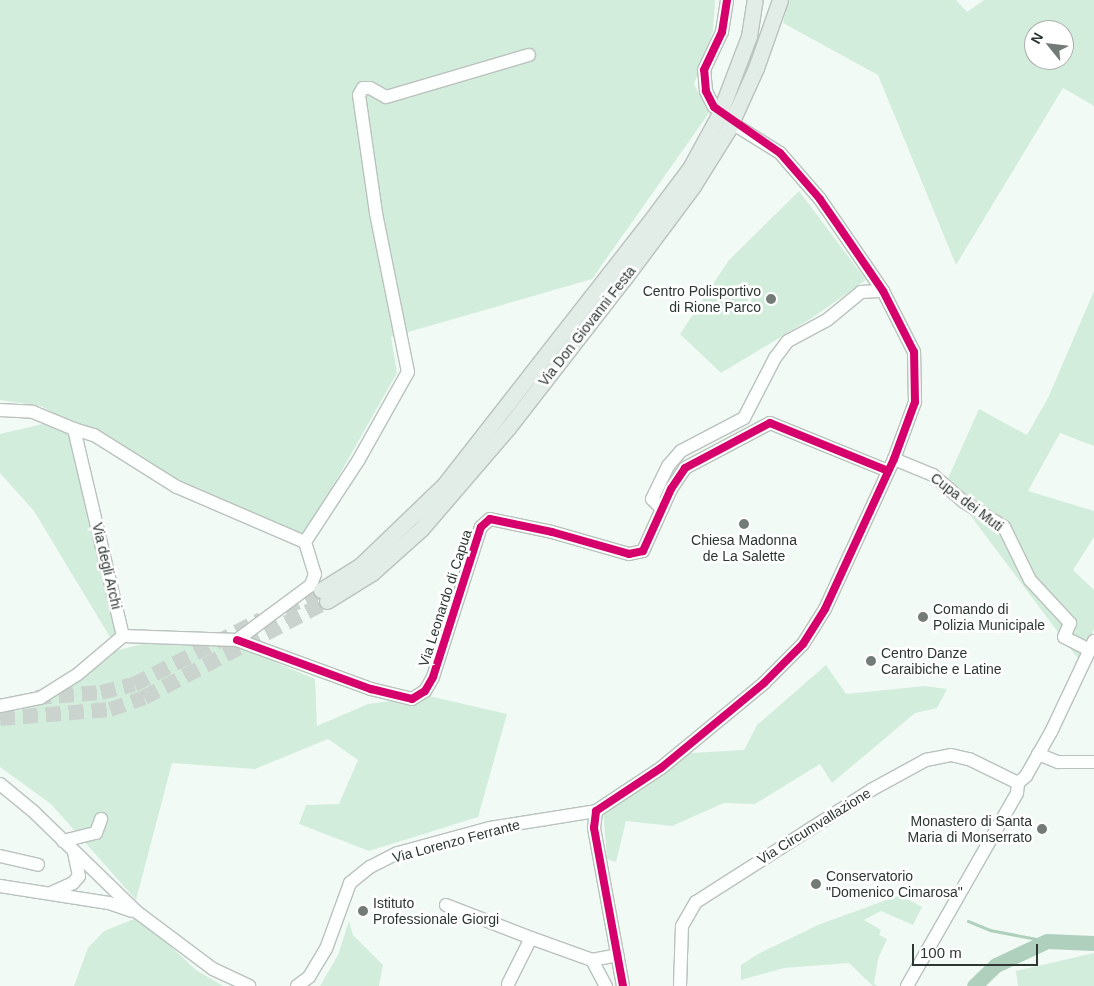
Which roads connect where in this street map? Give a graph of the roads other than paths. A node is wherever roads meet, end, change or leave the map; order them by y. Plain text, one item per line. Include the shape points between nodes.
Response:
1 (728, 0) edge
2 (780, 0) edge
3 (754, 1) edge
4 (528, 56) dead end
5 (714, 107) dead end
6 (740, 128) dead end
7 (883, 291) junction
8 (0, 410) edge
9 (74, 429) junction
10 (894, 459) junction
11 (888, 471) junction
12 (662, 510) junction
13 (305, 542) junction
14 (124, 636) junction
15 (237, 640) junction
16 (1092, 646) edge
17 (0, 706) edge
18 (1038, 754) junction
19 (1094, 762) edge
20 (1018, 783) junction
21 (0, 784) edge
22 (596, 811) junction
23 (101, 819) dead end
24 (63, 841) junction
25 (74, 853) junction
26 (0, 856) edge
27 (38, 865) dead end
28 (0, 886) edge
29 (48, 893) junction
30 (446, 905) dead end
31 (137, 912) junction
32 (532, 938) junction
33 (618, 956) junction
34 (592, 960) junction
35 (508, 984) dead end
36 (248, 986) edge
37 (297, 986) edge
38 (606, 986) edge
39 (623, 986) edge
40 (680, 986) edge
41 (907, 986) edge

1 - 5 street via 722,32 704,70 706,90
2 - 3 main road, Via Don Giovanni Festa via 756,68 728,130 624,280 508,428 421,529 372,573 324,596 444,485 690,168 719,115 749,36
4 - 13 street via 386,97 370,88 363,88 359,95 376,214 408,372 358,461
6 - 7 street via 780,153 820,199
7 - 10 street via 914,352 916,364 915,402
7 - 12 street via 861,292 828,320 788,341 775,358 744,418 681,451 668,466 652,499
8 - 9 street via 33,412
9 - 13 street via 94,435 177,487
9 - 14 street, Via degli Archi
10 - 11 street
10 - 16 street, Cupa dei Muti via 933,475 941,485 1004,527 1030,580 1070,623 1064,637
11 - 12 street, Via Leonardo di Capua via 770,423 685,468 670,489
11 - 22 street via 825,609 798,650 764,684 661,768
12 - 15 street, Via Leonardo di Capua via 643,551 629,554 552,532 490,519 481,528 433,677 425,691 412,699 371,689
13 - 15 street via 315,574 311,585
14 - 15 street
14 - 17 street via 78,674 40,698
16 - 18 street
18 - 19 street via 1058,762
18 - 20 street
20 - 40 street, Via Circumvallazione via 969,759 951,755 926,760 871,790 696,902 682,926
20 - 41 street via 1017,793
21 - 24 street
22 - 33 street via 594,828
22 - 37 street, Via Lorenzo Ferrante via 490,828 398,853 370,867 350,883 326,949 309,977
23 - 24 street via 96,833
24 - 25 street
25 - 29 street via 79,876 68,886
25 - 31 street
26 - 27 street
28 - 29 street
29 - 31 street via 110,903
30 - 32 street
31 - 36 street via 213,969
32 - 34 street
32 - 35 street
33 - 34 street
33 - 39 street
34 - 38 street

